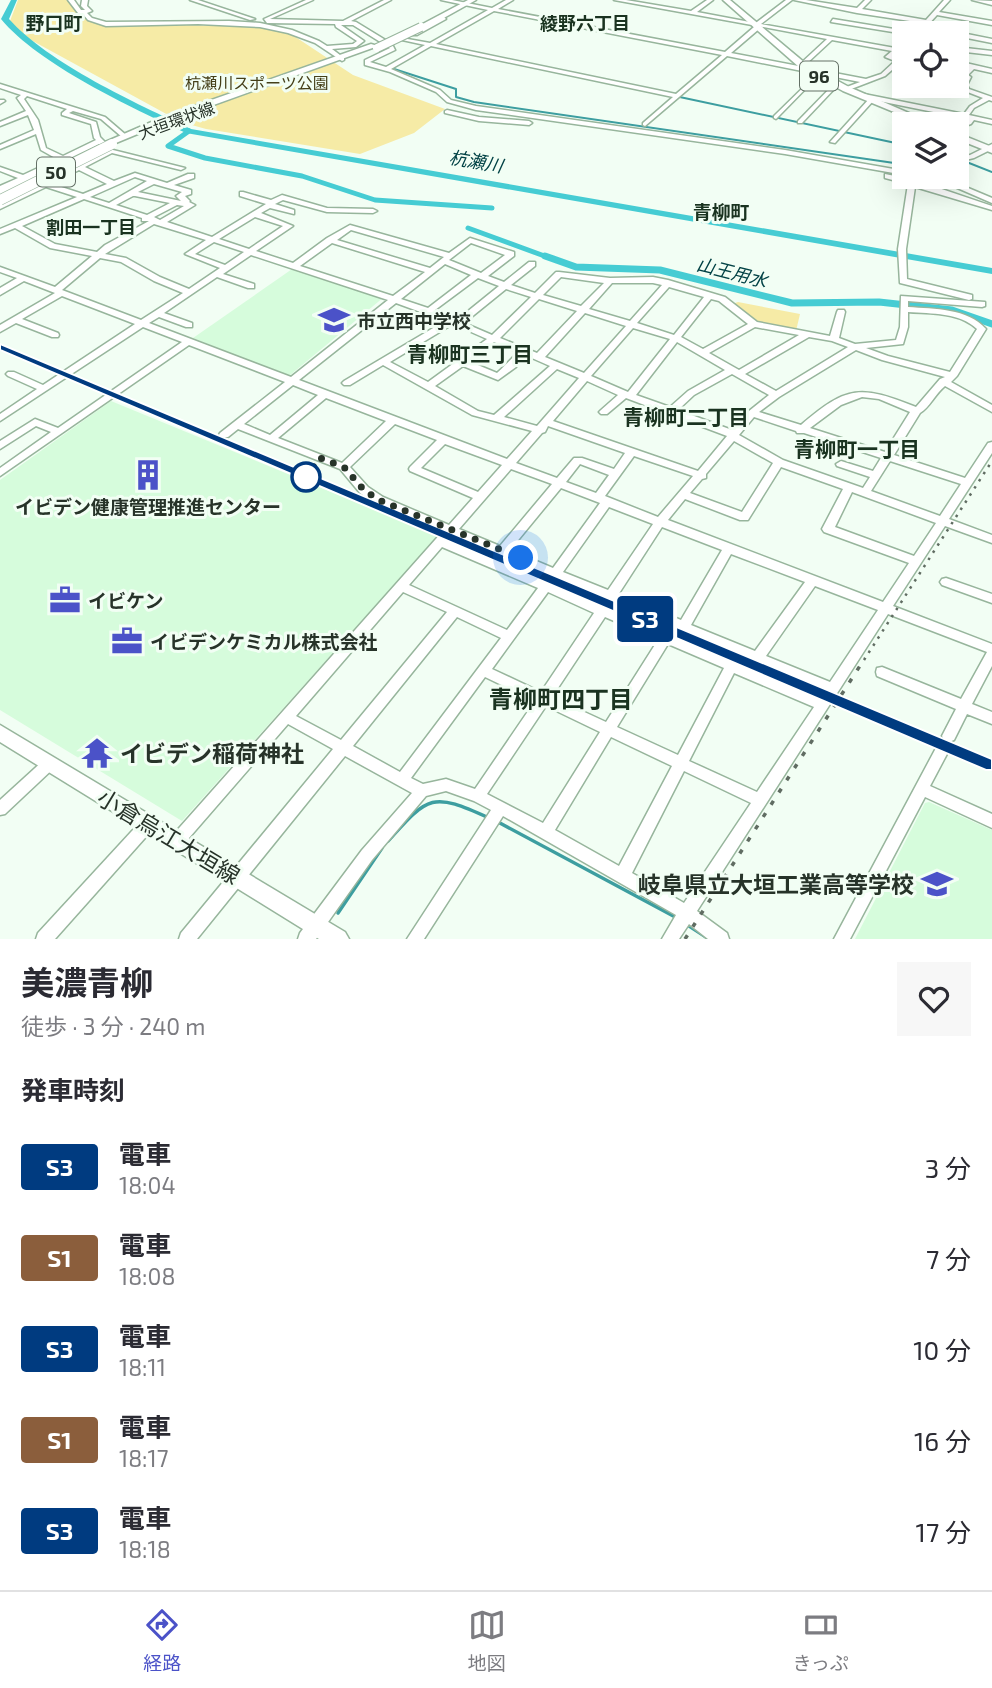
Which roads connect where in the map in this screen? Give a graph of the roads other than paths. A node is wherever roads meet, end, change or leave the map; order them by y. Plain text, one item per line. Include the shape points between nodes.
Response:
1 (71, 0) edge
2 (85, 0) edge
3 (192, 0) edge
4 (310, 0) edge
5 (388, 0) edge
6 (444, 0) edge
7 (510, 0) edge
8 (617, 0) edge
9 (710, 0) edge
10 (726, 0) edge
11 (797, 0) edge
12 (868, 0) edge
13 (947, 0) edge
14 (975, 0) edge
15 (465, 2) edge
16 (786, 2) edge
17 (992, 3) edge
18 (816, 9) dead end
19 (845, 9) junction
20 (492, 10) junction
21 (857, 11) junction
22 (84, 12) junction
23 (936, 12) junction
24 (692, 13) junction
25 (877, 14) junction
26 (441, 17) junction
27 (894, 17) junction
28 (264, 21) junction
29 (833, 21) junction
30 (900, 21) edge
31 (921, 21) edge
32 (929, 21) edge
33 (341, 22) junction
34 (789, 22) dead end
35 (992, 23) edge
36 (756, 26) junction
37 (865, 26) junction
38 (419, 27) junction
39 (781, 29) junction
40 (892, 31) edge
41 (817, 36) junction
42 (969, 36) edge
43 (276, 37) dead end
44 (831, 38) junction
45 (404, 39) junction
46 (992, 41) edge
47 (849, 42) junction
48 (431, 44) junction
49 (390, 45) junction
50 (330, 48) junction
51 (892, 49) edge
52 (969, 50) edge
53 (992, 53) edge
54 (725, 54) junction
55 (341, 60) junction
56 (969, 65) edge
57 (973, 66) junction
58 (387, 69) junction
59 (892, 69) edge
60 (969, 69) edge
61 (810, 70) junction
62 (992, 71) edge
63 (865, 81) junction
64 (836, 84) junction
65 (0, 86) edge
66 (846, 89) junction
67 (969, 91) edge
68 (25, 95) junction
69 (677, 96) junction
70 (867, 98) junction
71 (990, 98) edge
72 (72, 108) junction
73 (30, 112) junction
74 (447, 112) dead end
75 (901, 112) edge
76 (938, 112) edge
77 (969, 115) edge
78 (776, 117) dead end
79 (969, 118) edge
80 (1, 122) edge
81 (800, 122) dead end
82 (992, 122) edge
83 (645, 124) dead end
84 (37, 131) junction
85 (969, 140) edge
86 (116, 141) junction
87 (833, 142) dead end
88 (0, 148) edge
89 (991, 148) edge
90 (969, 156) edge
91 (61, 159) junction
92 (969, 163) edge
93 (979, 167) dead end
94 (79, 168) junction
95 (181, 168) dead end
96 (0, 169) edge
97 (892, 171) edge
98 (892, 175) edge
99 (191, 176) dead end
100 (27, 177) junction
101 (153, 181) junction
102 (44, 183) junction
103 (113, 184) junction
104 (168, 185) junction
105 (914, 189) edge
106 (934, 189) edge
107 (938, 189) edge
108 (949, 189) edge
109 (962, 189) edge
110 (135, 194) junction
111 (243, 194) dead end
112 (82, 196) junction
113 (0, 198) edge
114 (989, 201) edge
115 (174, 204) junction
116 (271, 204) junction
117 (192, 205) junction
118 (109, 206) junction
119 (992, 208) edge
120 (373, 211) dead end
121 (291, 212) dead end
122 (255, 214) junction
123 (152, 222) junction
124 (18, 226) junction
125 (0, 232) edge
126 (213, 239) junction
127 (331, 240) junction
128 (250, 252) junction
129 (98, 255) junction
130 (447, 259) junction
131 (532, 264) dead end
132 (294, 266) junction
133 (226, 268) junction
134 (0, 269) edge
135 (431, 271) junction
136 (216, 274) junction
137 (479, 276) junction
138 (24, 278) junction
139 (610, 281) junction
140 (668, 284) junction
141 (251, 286) dead end
142 (505, 286) junction
143 (0, 292) edge
144 (58, 292) junction
145 (189, 292) junction
146 (710, 295) junction
147 (537, 296) junction
148 (396, 299) junction
149 (904, 306) junction
150 (584, 310) junction
151 (429, 312) junction
152 (841, 312) dead end
153 (157, 313) junction
154 (16, 320) junction
155 (455, 322) junction
156 (142, 323) junction
157 (631, 324) junction
158 (754, 324) junction
159 (189, 325) dead end
160 (0, 329) edge
161 (808, 334) junction
162 (55, 335) dead end
163 (494, 338) junction
164 (676, 338) junction
165 (834, 339) junction
166 (189, 341) junction
167 (856, 346) junction
168 (524, 351) junction
169 (703, 353) junction
170 (539, 357) junction
171 (382, 361) junction
172 (462, 362) junction
173 (556, 365) junction
174 (735, 372) junction
175 (11, 374) dead end
176 (586, 377) junction
177 (948, 379) junction
178 (291, 381) junction
179 (347, 383) dead end
180 (429, 386) junction
181 (44, 389) junction
182 (325, 394) junction
183 (775, 394) junction
184 (627, 395) junction
185 (992, 409) edge
186 (916, 411) junction
187 (604, 412) dead end
188 (671, 412) junction
189 (752, 413) junction
190 (0, 418) edge
191 (497, 418) junction
192 (393, 421) junction
193 (236, 425) junction
194 (544, 426) junction
195 (801, 431) junction
196 (59, 432) junction
197 (224, 435) dead end
198 (732, 435) junction
199 (272, 438) junction
200 (443, 440) junction
201 (992, 444) edge
202 (2, 445) edge
203 (631, 452) junction
204 (26, 455) junction
205 (890, 457) junction
206 (779, 462) junction
207 (841, 464) dead end
208 (510, 465) junction
209 (344, 467) junction
210 (0, 473) edge
211 (615, 473) junction
212 (702, 476) junction
213 (877, 476) junction
214 (966, 482) junction
215 (558, 483) junction
216 (849, 488) junction
217 (865, 493) junction
218 (685, 495) junction
219 (481, 497) junction
220 (603, 500) junction
221 (941, 520) junction
222 (660, 522) junction
223 (453, 530) junction
224 (992, 539) edge
225 (441, 542) junction
226 (729, 548) junction
227 (503, 550) junction
228 (914, 560) junction
229 (555, 572) junction
230 (813, 580) junction
231 (946, 582) dead end
232 (546, 586) junction
233 (402, 587) junction
234 (611, 596) junction
235 (992, 600) edge
236 (885, 607) junction
237 (602, 611) junction
238 (454, 612) junction
239 (684, 626) junction
240 (509, 636) junction
241 (665, 638) junction
242 (992, 651) edge
243 (758, 657) junction
244 (731, 667) junction
245 (485, 671) junction
246 (882, 672) dead end
247 (831, 688) junction
248 (541, 697) junction
249 (821, 704) junction
250 (964, 707) junction
251 (288, 718) junction
252 (992, 718) edge
253 (608, 728) junction
254 (1, 735) edge
255 (949, 736) dead end
256 (343, 748) junction
257 (941, 752) dead end
258 (50, 763) junction
259 (681, 763) junction
260 (402, 780) junction
261 (922, 789) junction
262 (422, 791) junction
263 (478, 796) junction
264 (760, 800) junction
265 (0, 809) edge
266 (495, 815) junction
267 (992, 821) edge
268 (148, 824) junction
269 (546, 832) junction
270 (177, 841) junction
271 (622, 876) junction
272 (238, 877) junction
273 (687, 913) junction
274 (312, 932) edge
275 (44, 939) edge
276 (187, 939) edge
277 (338, 939) edge
278 (415, 939) edge
279 (670, 939) edge
280 (721, 939) edge
281 (842, 939) edge

1 - 22 street
2 - 22 street via 89,10
3 - 28 street
4 - 28 street
5 - 33 street
6 - 15 street
7 - 20 street
8 - 24 street
9 - 24 street
10 - 36 main road, 96
11 - 19 street
12 - 21 street
13 - 23 street
14 - 17 street
15 - 20 street
15 - 26 main road, 大垣環状線 / 50
15 - 38 main road, 大垣環状線 / 50
16 - 18 street
16 - 36 street
19 - 21 street
19 - 29 street
20 - 48 street
20 - 54 street
21 - 25 street
22 - 50 street via 106,24 271,26
23 - 32 street
23 - 35 street
24 - 36 street
25 - 27 street
25 - 37 street
26 - 38 main road, 大垣環状線 / 50
26 - 45 street
27 - 30 street
27 - 31 street
28 - 33 street
29 - 37 street
29 - 41 street
33 - 49 street via 359,25
33 - 50 street via 338,26 361,41
34 - 39 street
36 - 39 street
36 - 54 street
36 - 61 main road, 96
37 - 40 street
37 - 47 street
38 - 55 main road, 大垣環状線 / 50, bridge
39 - 41 street
41 - 44 street
42 - 46 street
43 - 50 street
44 - 47 street
44 - 61 street
45 - 48 street
45 - 49 street
47 - 51 street
48 - 58 street
48 - 69 street
49 - 58 street via 393,49 366,62
50 - 55 street
52 - 53 street
54 - 61 street
54 - 69 street
55 - 86 main road, 大垣環状線 / 50
56 - 57 street
57 - 60 street
57 - 62 street
58 - 97 street via 438,91 449,101 476,108
59 - 63 street
61 - 63 street
61 - 64 main road, 96
61 - 78 street
63 - 66 street
64 - 66 main road, 96
64 - 81 street
65 - 68 street
66 - 70 main road, 96
67 - 71 street
68 - 72 street
68 - 73 street via 20,98
69 - 83 street
70 - 75 main road, 96
70 - 76 street
70 - 87 street
71 - 77 street via 972,107
72 - 86 street via 103,118
72 - 86 street via 64,114 94,123
73 - 80 street
73 - 84 street
74 - 98 street
79 - 82 street
84 - 88 street
84 - 91 street via 40,145
85 - 89 main road
86 - 91 street
86 - 94 street
86 - 95 street
86 - 100 main road, 50
86 - 102 main road, 50, bridge
86 - 113 main road, 大垣環状線 / 50, bridge
89 - 90 street
91 - 94 street
91 - 100 street
92 - 93 street
94 - 102 street
94 - 103 street
96 - 100 street
99 - 104 street
100 - 113 main road, 50
101 - 103 street via 135,175
101 - 104 street
101 - 110 street
102 - 112 street
102 - 113 main road, 50
103 - 112 street
104 - 117 street via 188,192 180,196
105 - 149 street via 901,254 904,283 951,291 982,304 904,298
106 - 119 street
107 - 114 street
108 - 114 street
109 - 114 street
110 - 115 street
110 - 118 street
111 - 116 street
112 - 118 street
112 - 124 street
115 - 117 street
115 - 123 street
116 - 120 street via 286,197 327,210
116 - 121 street
116 - 122 street
117 - 123 street
118 - 123 street
122 - 126 street
122 - 128 street via 289,226
123 - 126 street
123 - 129 street
124 - 125 street
124 - 129 street via 53,246
126 - 128 street
126 - 133 street via 189,254
127 - 130 street via 350,227
127 - 132 street
127 - 135 street
128 - 132 street
128 - 133 street
129 - 144 street
129 - 145 street via 123,260
130 - 135 street
130 - 137 street
130 - 137 street via 470,240 511,254
131 - 142 street
132 - 148 street
133 - 136 street
134 - 138 street
135 - 148 street
136 - 141 street
136 - 145 street
137 - 142 street
137 - 151 street
138 - 143 street
138 - 144 street
139 - 140 street
139 - 147 street via 559,274
139 - 150 street
140 - 146 street
140 - 157 street
142 - 147 street
142 - 155 street
144 - 154 street
144 - 156 street
145 - 153 street
146 - 158 street via 727,302
146 - 164 street
147 - 150 street
147 - 163 street
148 - 151 street
148 - 178 street
149 - 167 street via 900,342
149 - 177 street via 957,316 981,326
150 - 157 street
150 - 170 street
151 - 155 street
152 - 165 street
153 - 156 street
153 - 159 street
154 - 160 street
154 - 162 street
155 - 163 street
155 - 171 street
156 - 166 street
156 - 181 street
157 - 164 street
157 - 176 street
158 - 161 street
158 - 169 street
161 - 165 street
161 - 174 street
163 - 168 street
163 - 172 street
164 - 169 street
164 - 184 street
165 - 167 street
166 - 178 street
166 - 196 street
167 - 177 street
167 - 183 street
168 - 170 street
168 - 172 street via 498,377
169 - 174 street
170 - 173 street
171 - 179 street
171 - 180 street
172 - 180 street
173 - 176 street
173 - 191 street
174 - 183 street
174 - 188 street via 691,393
175 - 181 street
176 - 184 street
176 - 194 street
177 - 185 street
177 - 186 street
178 - 182 street
178 - 193 street
180 - 191 street via 475,413
181 - 190 street
182 - 192 street
182 - 199 street
183 - 189 street
184 - 187 street
184 - 188 street
186 - 195 street via 858,395 835,405
186 - 205 street
188 - 198 street
189 - 195 street
189 - 198 street
191 - 194 street
192 - 200 street
192 - 209 street
193 - 197 street
193 - 199 street
194 - 203 street
194 - 208 street
195 - 205 street
196 - 202 street via 35,422
196 - 204 street
198 - 206 street
198 - 212 street
199 - 209 street
200 - 208 street
200 - 219 street via 414,469
201 - 214 street
202 - 204 street
203 - 211 street
203 - 212 street
204 - 210 street
205 - 213 street
205 - 214 street
206 - 216 street
206 - 218 street via 744,517
207 - 213 street
208 - 215 street
208 - 219 street
209 - 223 street via 379,500
211 - 215 street via 578,460
211 - 220 street
212 - 218 street
213 - 217 street
214 - 221 street
215 - 220 street
215 - 227 street
216 - 217 street
216 - 228 street via 828,529
217 - 221 street
218 - 222 street
219 - 223 street
220 - 222 street
220 - 229 street
221 - 224 street
221 - 228 street
222 - 226 street
222 - 234 street
223 - 225 street
223 - 227 street
225 - 232 street
225 - 233 street
226 - 230 street
226 - 239 street
227 - 229 street
228 - 236 street
229 - 234 street
230 - 236 street
230 - 243 street
231 - 235 street
232 - 237 street
232 - 240 street
233 - 238 street
233 - 251 street
234 - 239 street
236 - 242 street
236 - 247 street
237 - 241 street
237 - 248 street
238 - 240 street
238 - 256 street
239 - 243 street
240 - 245 street
241 - 244 street
241 - 253 street
242 - 250 street
243 - 247 street
244 - 249 street
244 - 259 street
245 - 248 street
245 - 260 street
246 - 250 street
247 - 249 street
248 - 253 street
248 - 263 street
249 - 264 street
250 - 252 street
250 - 255 street
251 - 256 street
251 - 270 street
253 - 259 street
253 - 269 street
254 - 258 main road, 小倉烏江大垣線
256 - 260 street
256 - 272 street
257 - 261 street
258 - 265 street
258 - 268 main road, 小倉烏江大垣線
259 - 264 street
259 - 271 street
260 - 262 street
261 - 267 street
261 - 281 street
262 - 263 street via 446,785
262 - 274 street via 367,855
263 - 266 street
264 - 273 street
266 - 269 street
266 - 278 street
268 - 270 main road, 小倉烏江大垣線
268 - 275 street
269 - 271 street
270 - 272 main road, 小倉烏江大垣線
271 - 273 street
272 - 274 main road, 小倉烏江大垣線
272 - 276 street
273 - 279 street
273 - 280 street
274 - 277 main road, 小倉烏江大垣線

